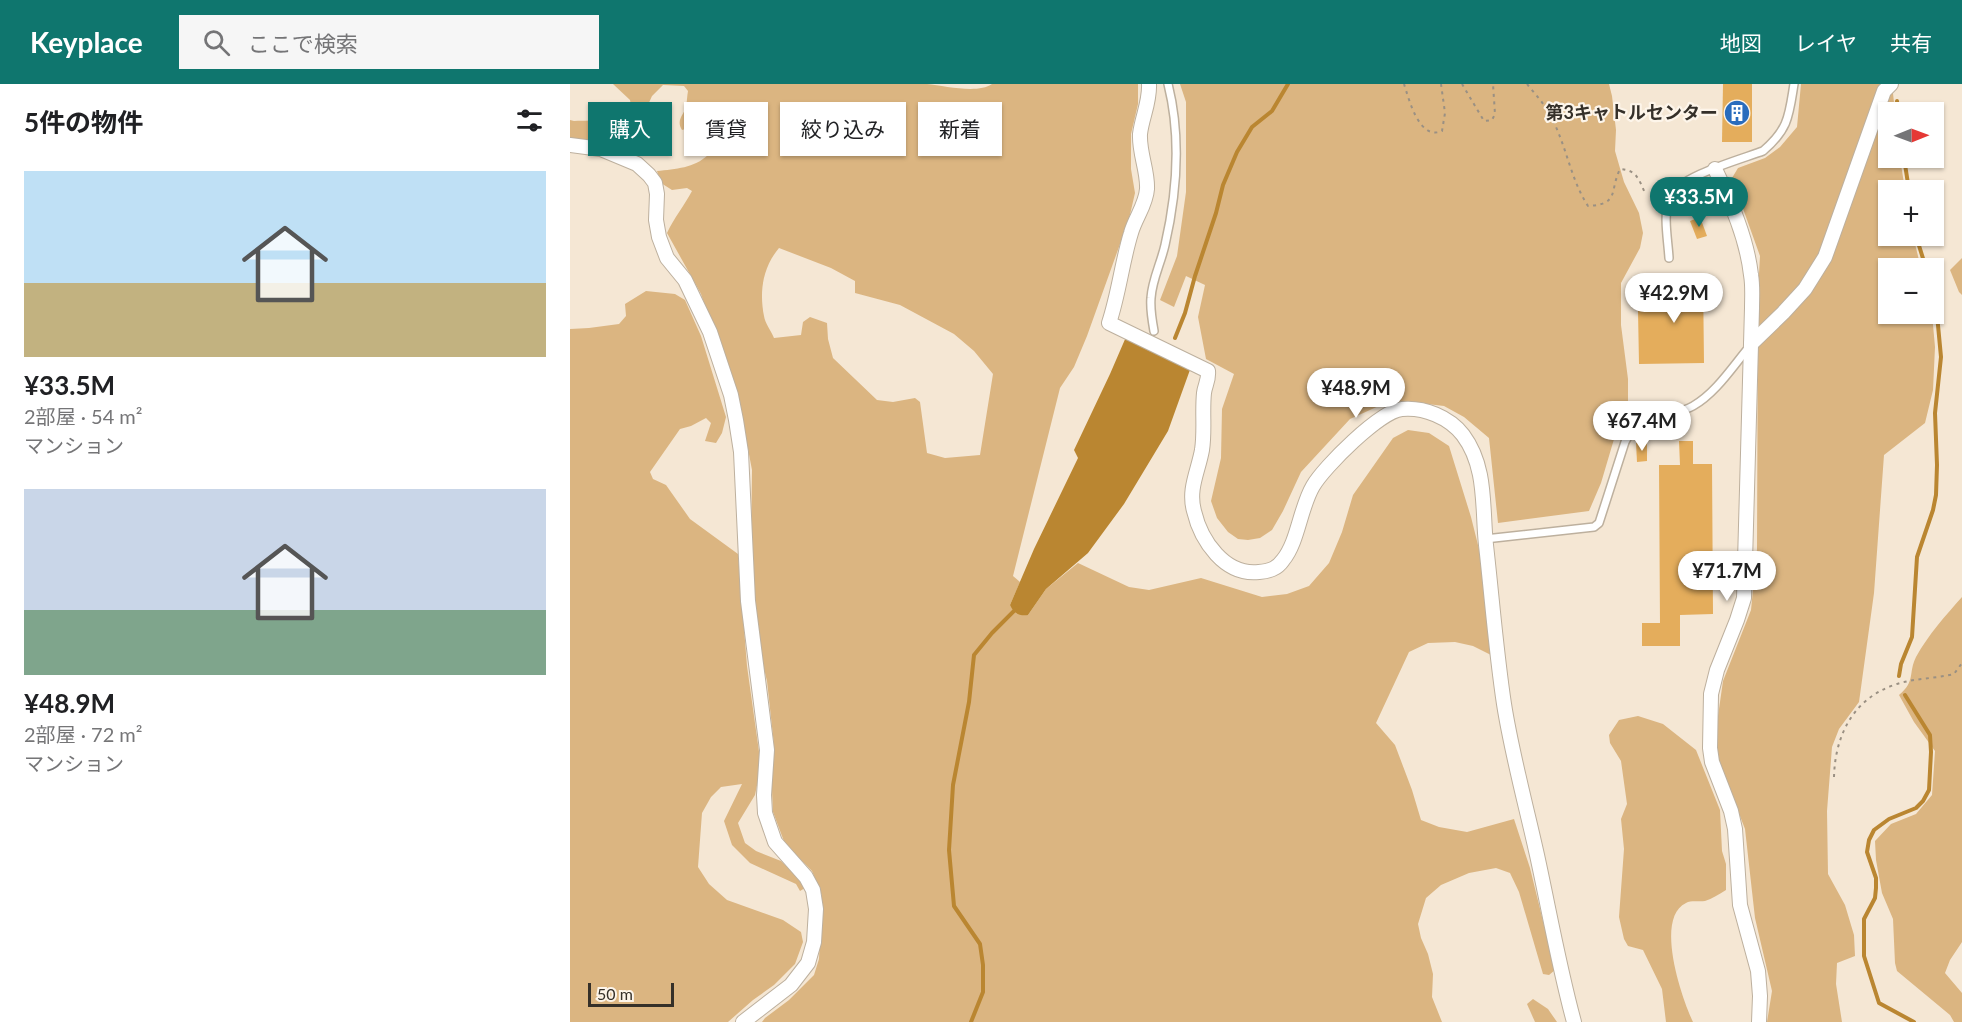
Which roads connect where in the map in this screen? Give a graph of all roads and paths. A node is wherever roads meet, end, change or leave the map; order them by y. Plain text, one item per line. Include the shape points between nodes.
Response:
1 (1149, 84) edge
2 (1168, 84) edge
3 (1404, 84) edge
4 (1441, 84) edge
5 (1462, 84) edge
6 (1493, 84) edge
7 (1527, 84) edge
8 (1794, 84) edge
9 (1891, 84) edge
10 (570, 145) edge
11 (1715, 169) junction
12 (1646, 195) dead end
13 (1669, 258) dead end
14 (1154, 330) dead end
15 (1751, 344) junction
16 (1485, 539) junction
17 (1962, 665) edge
18 (1834, 777) dead end
19 (742, 1022) edge
20 (1574, 1022) edge
21 (1759, 1022) edge

1 - 16 street via 1140,137 1147,191 1132,229 1109,323 1208,371 1202,452 1191,487 1194,514 1213,551 1236,570 1249,573 1277,568 1286,558 1305,502 1318,478 1378,420 1401,409 1444,418 1469,445 1481,476
2 - 14 lane via 1176,161 1172,214 1151,296
3 - 4 path via 1414,117 1432,133 1442,131 1445,113
5 - 6 path via 1484,121 1492,120 1496,114
7 - 12 path via 1548,111 1578,191 1588,206 1600,205 1613,196 1620,169 1637,176
8 - 11 lane via 1788,118 1773,142 1763,151
9 - 15 street via 1884,91 1825,256 1805,289
10 - 19 street via 601,149 638,164 650,174 657,194 659,237 667,258 686,280 710,332 736,420 748,601 767,750 765,813 775,842 813,890 816,909 808,963 791,985
11 - 13 lane via 1678,185 1669,196
11 - 15 street via 1736,220 1752,276
15 - 16 lane via 1713,390 1694,406 1633,431 1625,442 1599,523 1594,527
15 - 21 street via 1744,598 1717,670 1710,723 1712,762 1735,829 1740,905 1758,971
16 - 20 street via 1504,705
17 - 18 path via 1954,674 1896,684 1870,696 1842,734

